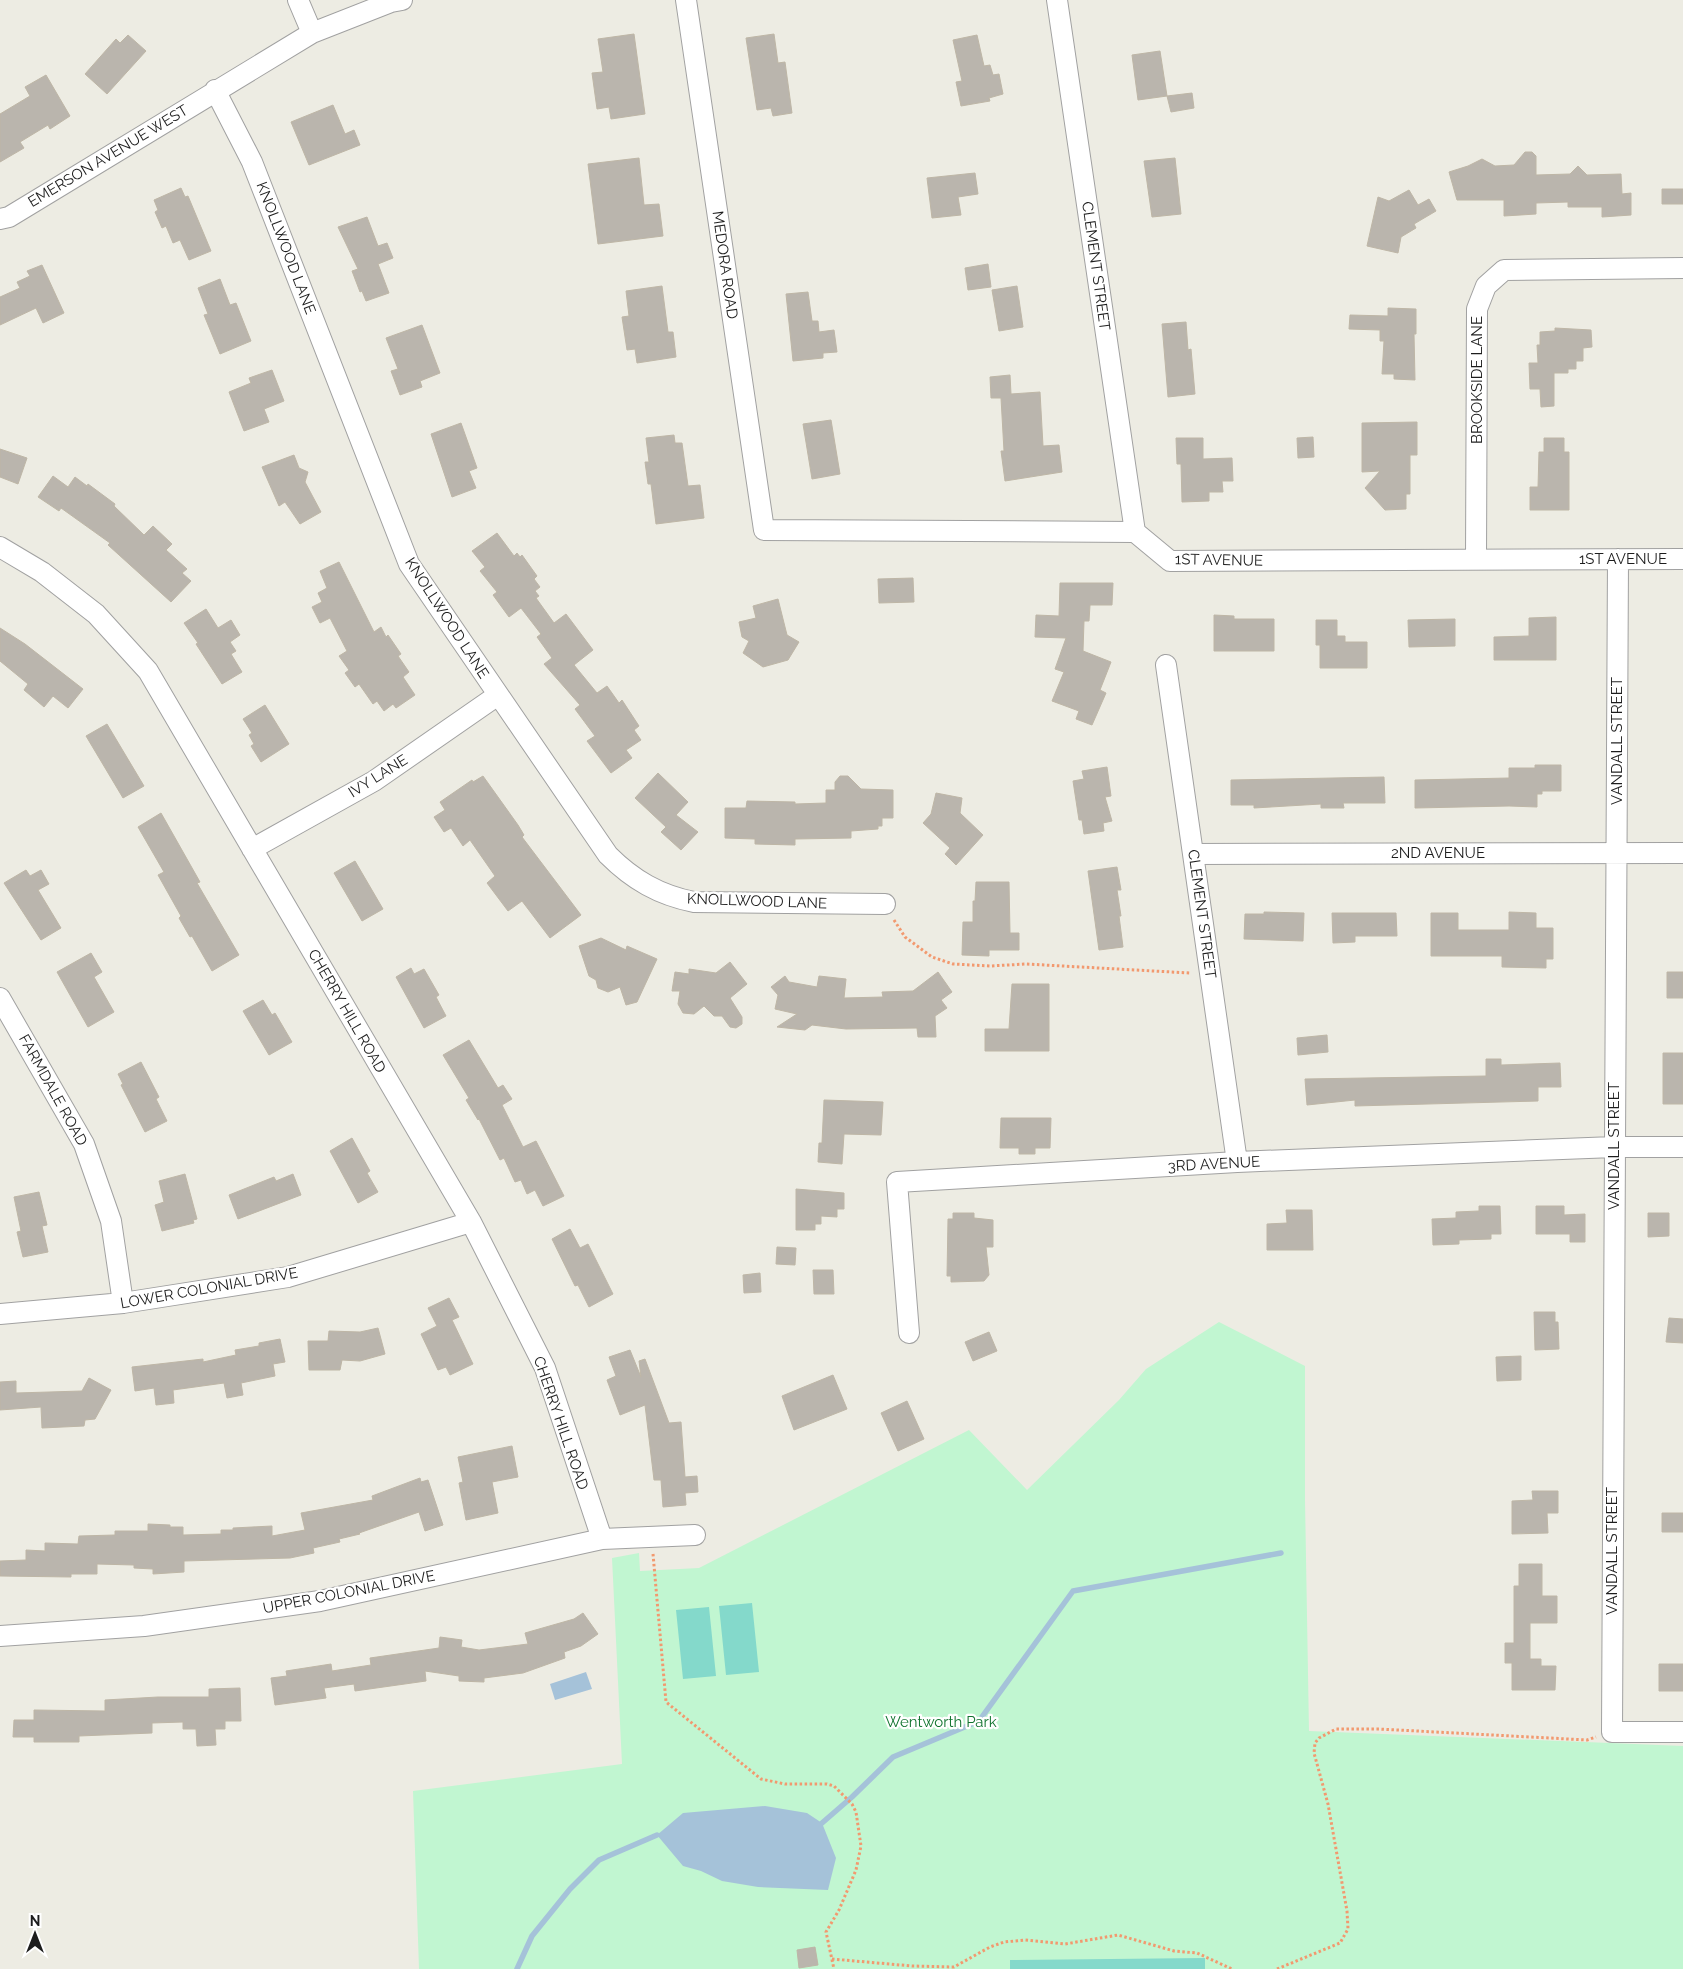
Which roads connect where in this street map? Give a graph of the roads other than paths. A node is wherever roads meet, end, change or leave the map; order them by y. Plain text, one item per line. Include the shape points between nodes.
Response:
1 (298, 0) edge
2 (402, 0) edge
3 (686, 0) edge
4 (1057, 0) edge
5 (312, 33) junction
6 (216, 90) junction
7 (0, 219) edge
8 (1683, 268) edge
9 (1135, 532) junction
10 (0, 547) edge
11 (1476, 559) junction
12 (1618, 559) junction
13 (1683, 559) edge
14 (1166, 665) dead end
15 (498, 696) junction
16 (252, 848) junction
17 (1616, 853) junction
18 (1683, 853) edge
19 (1194, 854) junction
20 (885, 904) road end
21 (0, 998) edge
22 (1614, 1147) junction
23 (1683, 1147) edge
24 (1237, 1162) junction
25 (471, 1222) junction
26 (123, 1303) junction
27 (0, 1314) edge
28 (909, 1333) dead end
29 (695, 1535) dead end
30 (602, 1539) junction
31 (0, 1636) edge
32 (1683, 1732) edge

1 - 5 street
2 - 5 street
3 - 9 street, MEDORA ROAD via 764,530
4 - 9 street, CLEMENT STREET
5 - 6 street, EMERSON AVENUE WEST
6 - 7 street, EMERSON AVENUE WEST
6 - 15 street, KNOLLWOOD LANE via 252,162 409,564
8 - 11 street, BROOKSIDE LANE via 1504,270 1486,286 1477,310
9 - 11 street, 1ST AVENUE via 1170,561
10 - 16 street, CHERRY HILL ROAD via 42,572 96,614 148,671
11 - 12 street, 1ST AVENUE
12 - 13 street, 1ST AVENUE
12 - 17 street, VANDALL STREET
14 - 19 street, CLEMENT STREET
15 - 16 street, IVY LANE via 374,781
15 - 20 street, KNOLLWOOD LANE via 598,842 633,878 662,893 694,902
16 - 25 street, CHERRY HILL ROAD
17 - 18 street, 2ND AVENUE
17 - 19 street, 2ND AVENUE
17 - 22 street, VANDALL STREET
19 - 24 street, CLEMENT STREET
21 - 26 street, FARMDALE ROAD via 84,1144 111,1221
22 - 23 street, 3RD AVENUE
22 - 24 street, 3RD AVENUE
22 - 32 street, VANDALL STREET via 1612,1732
24 - 28 street, 3RD AVENUE via 897,1182
25 - 26 street, LOWER COLONIAL DRIVE via 288,1276
25 - 30 street, CHERRY HILL ROAD via 545,1368
26 - 27 street, LOWER COLONIAL DRIVE
29 - 30 street, UPPER COLONIAL DRIVE
30 - 31 street, UPPER COLONIAL DRIVE via 320,1601 144,1626

